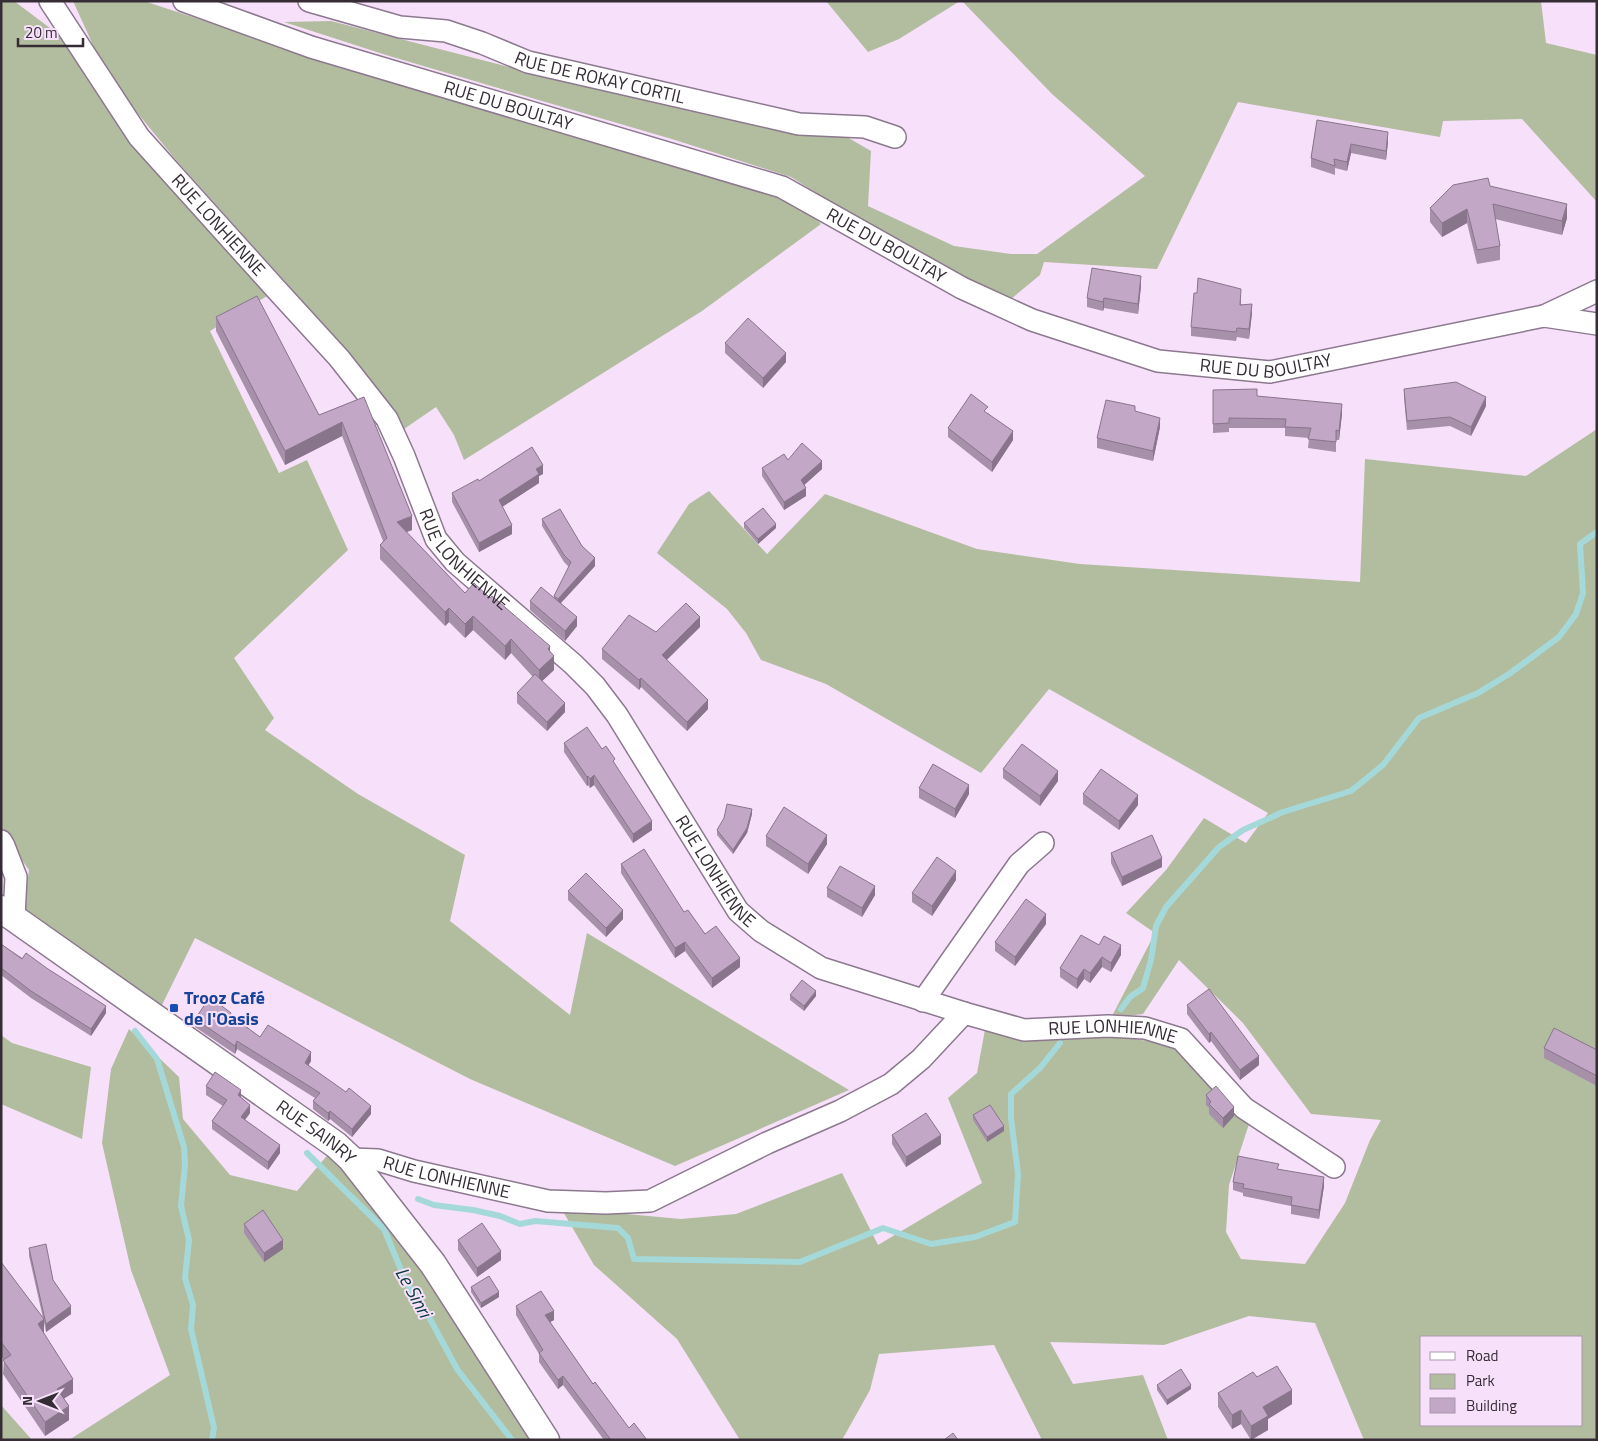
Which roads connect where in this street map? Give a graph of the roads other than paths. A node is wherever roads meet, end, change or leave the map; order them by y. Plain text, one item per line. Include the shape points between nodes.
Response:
1 (50, 1) edge
2 (184, 1) edge
3 (309, 1) edge
4 (895, 137) dead end
5 (1597, 291) edge
6 (1544, 316) junction
7 (1597, 324) edge
8 (1, 841) edge
9 (1043, 843) dead end
10 (8, 913) edge
11 (923, 1001) junction
12 (964, 1013) junction
13 (351, 1158) junction
14 (1334, 1167) dead end
15 (546, 1440) edge

1 - 11 street, RUE LONHIENNE via 139,137 340,358 386,419 436,539 455,562 573,664 617,715 738,911 761,931 821,968
2 - 6 street, RUE DU BOULTAY via 311,47 782,187 962,288 1032,320 1158,361 1270,372
3 - 4 street, RUE DE ROKAY CORTIL via 400,27 446,31 528,62 799,124 865,127
5 - 6 street, RUE DU BOULTAY
6 - 7 street
8 - 10 street via 16,877
9 - 11 street via 1019,864
10 - 13 street, RUE SAINRY
11 - 12 street, RUE LONHIENNE
12 - 13 street, RUE LONHIENNE via 921,1059 891,1084 650,1201 548,1201 378,1160
12 - 14 street, RUE LONHIENNE via 1024,1030 1108,1026 1145,1028 1181,1039 1244,1108
13 - 15 street, RUE SAINRY via 433,1264

